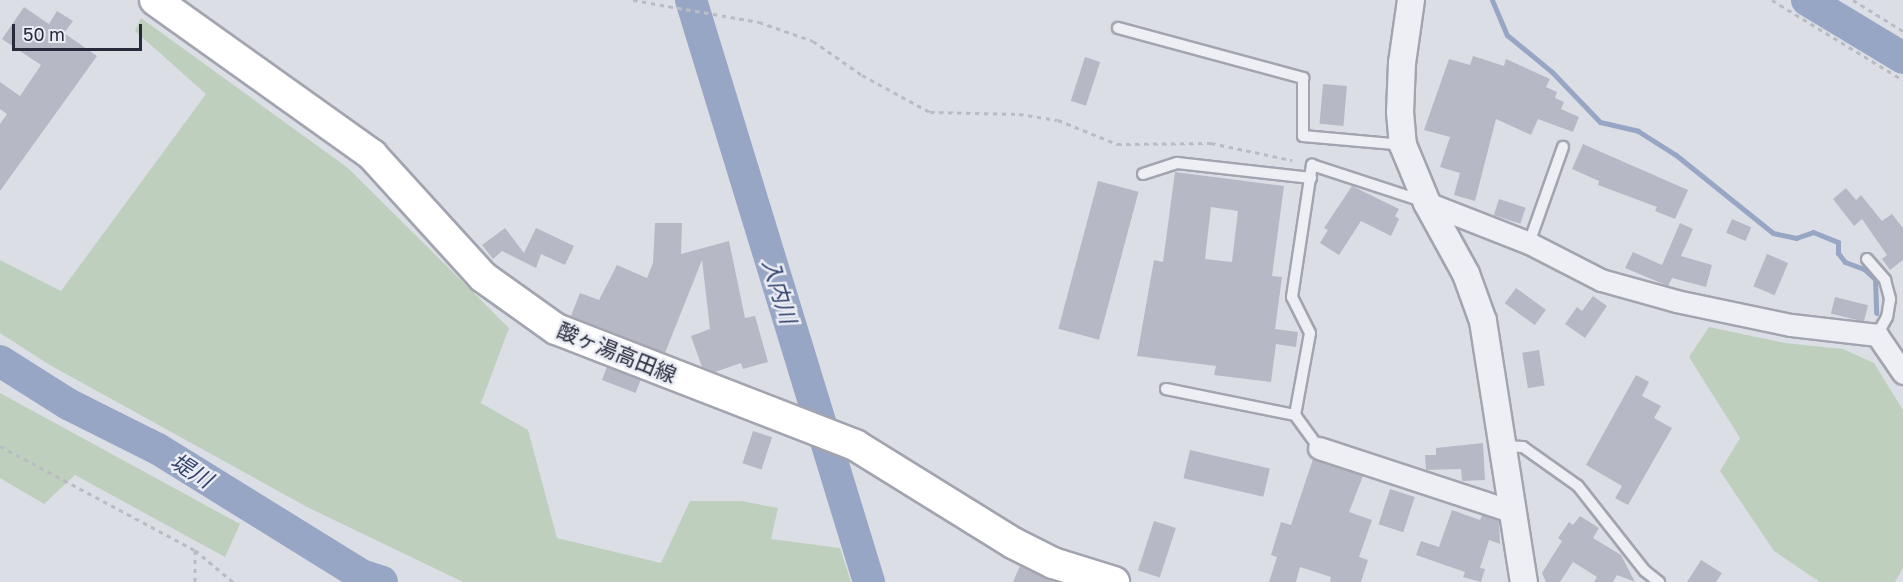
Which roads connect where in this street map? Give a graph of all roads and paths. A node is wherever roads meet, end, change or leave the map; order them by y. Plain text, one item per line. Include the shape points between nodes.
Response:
1 (155, 0) edge
2 (633, 0) edge
3 (1411, 0) edge
4 (1772, 0) edge
5 (1853, 0) edge
6 (1118, 28) dead end
7 (1903, 31) edge
8 (1903, 80) edge
9 (1403, 145) junction
10 (1563, 147) dead end
11 (1312, 165) junction
12 (1143, 174) dead end
13 (1311, 178) junction
14 (1426, 203) junction
15 (1529, 243) junction
16 (1867, 259) dead end
17 (1877, 335) junction
18 (1903, 373) edge
19 (1166, 389) dead end
20 (1295, 416) junction
21 (0, 446) edge
22 (1505, 446) junction
23 (1319, 448) joint
24 (1514, 512) junction
25 (195, 550) junction
26 (195, 582) edge
27 (233, 582) edge
28 (1114, 582) edge
29 (1524, 582) edge
30 (1659, 582) edge

1 - 28 main road, 酸ヶ湯高田線 via 372,155 483,277 556,329 855,445 1014,543 1053,563
2 - 11 path via 759,22 813,41 862,75 930,112 1019,114 1068,123 1117,144 1210,143
3 - 9 street via 1402,63
4 - 8 path
5 - 7 path
6 - 9 lane via 1303,78 1303,136
9 - 14 street
10 - 15 lane
11 - 13 lane
11 - 14 lane
12 - 13 lane via 1177,163
13 - 20 lane via 1292,297 1311,333
14 - 15 street
14 - 22 street via 1466,274 1483,321
15 - 17 street via 1601,280 1676,301 1791,325
16 - 17 lane via 1885,280 1890,299 1887,317
17 - 18 street
19 - 20 lane
20 - 23 lane
21 - 25 path
22 - 24 street
22 - 30 lane via 1523,447 1578,486 1645,571
23 - 24 street
24 - 29 street
25 - 26 path
25 - 27 path

